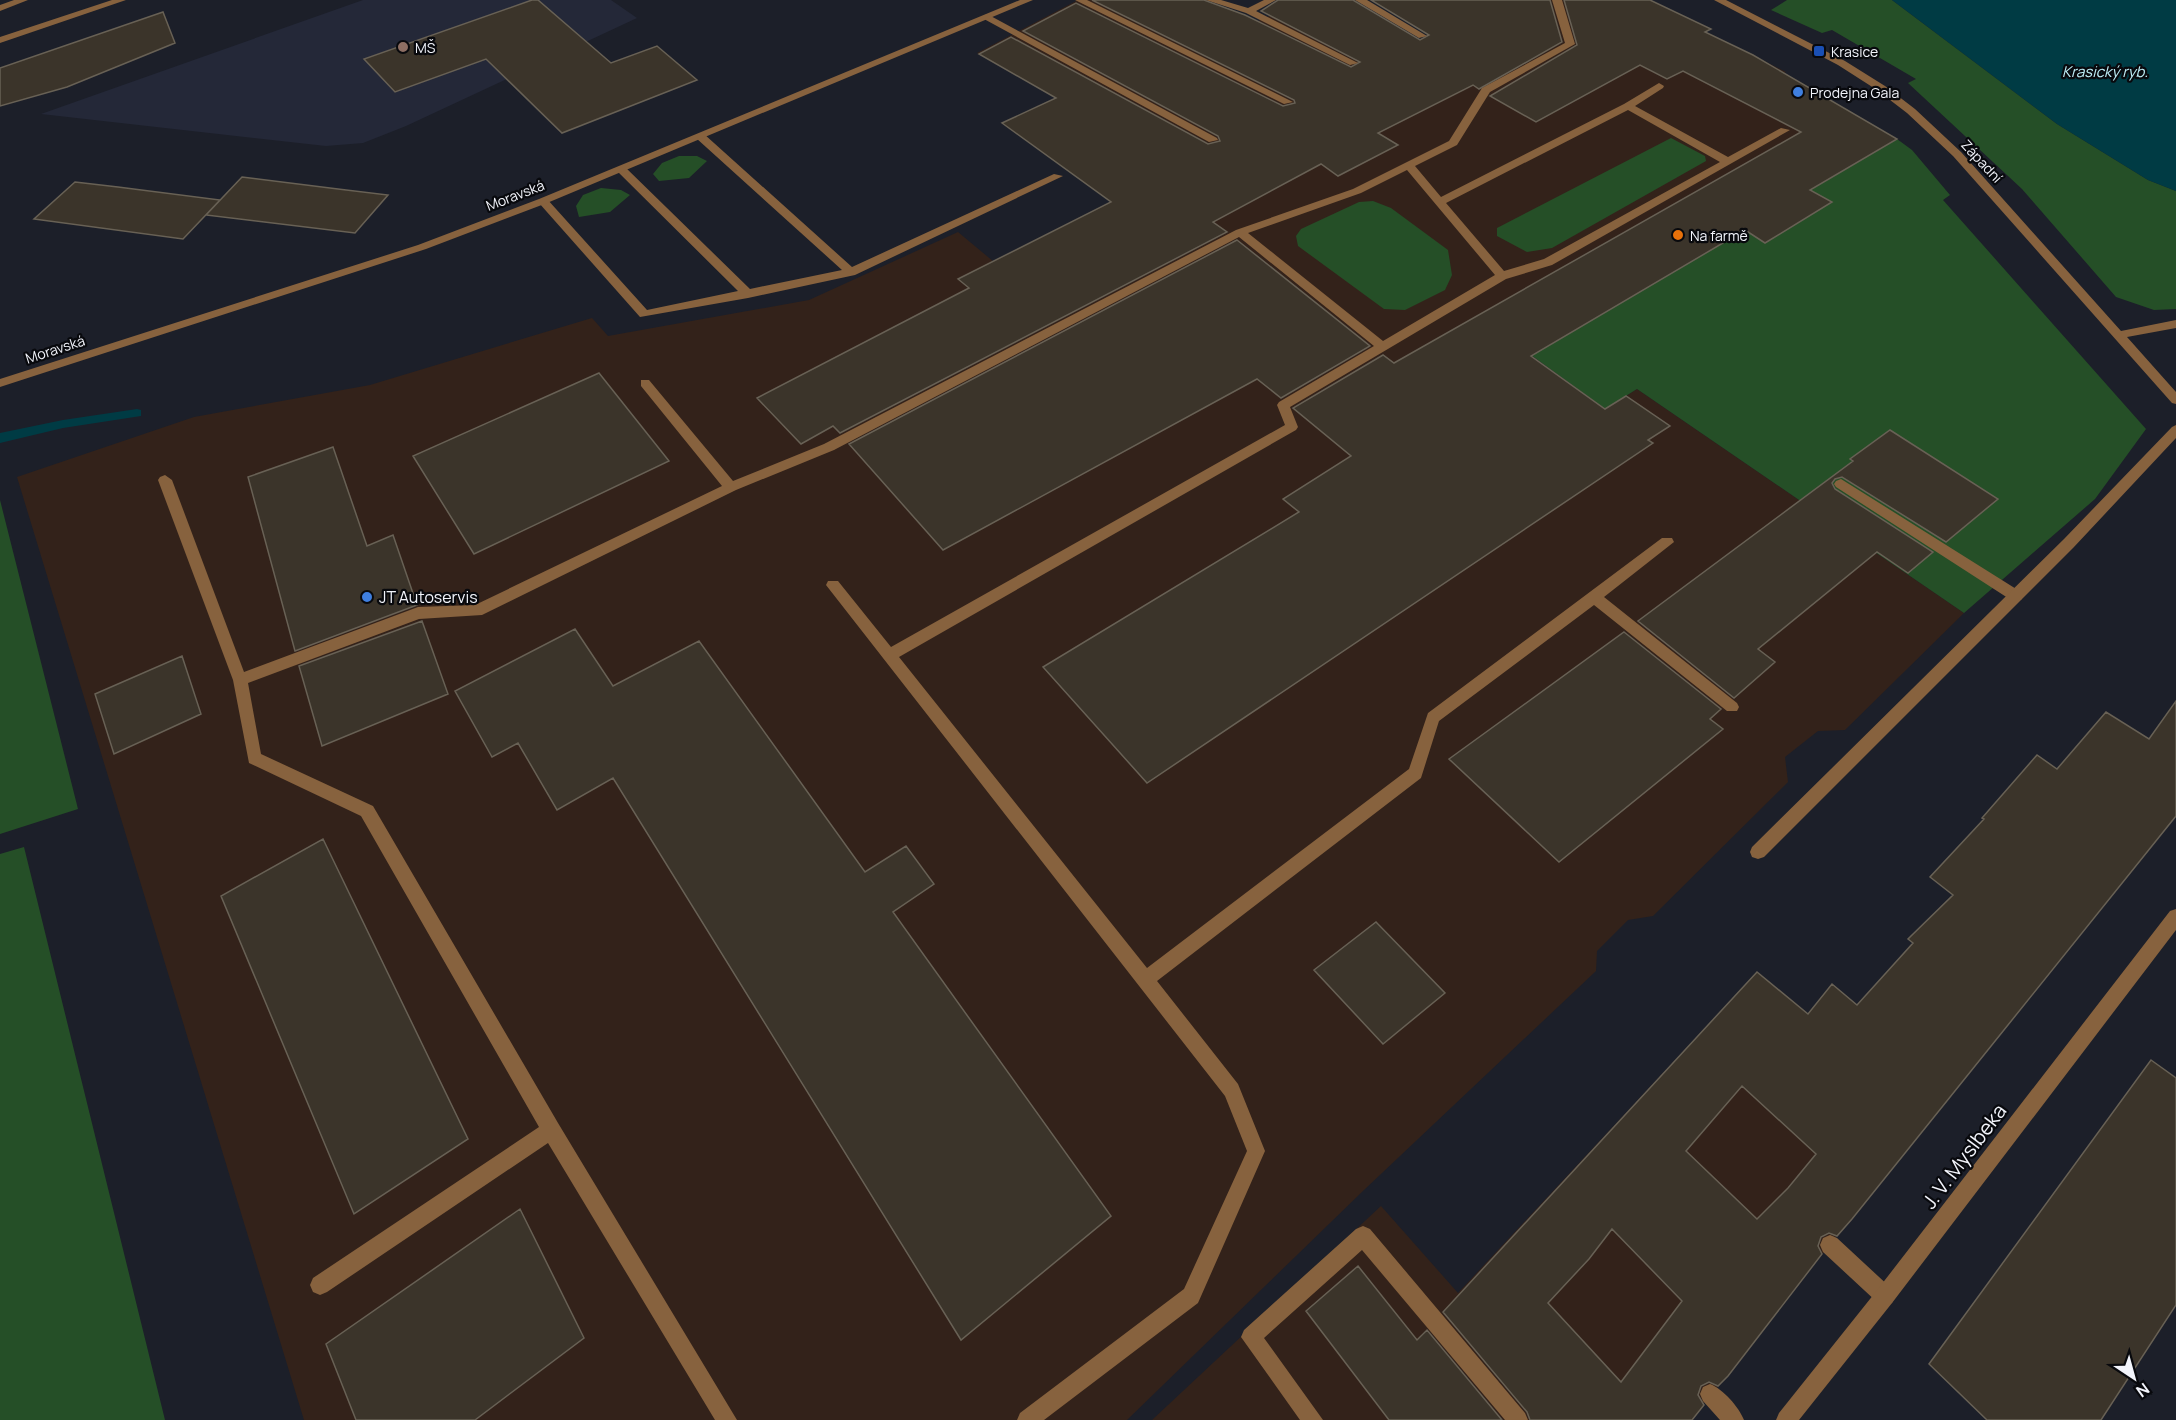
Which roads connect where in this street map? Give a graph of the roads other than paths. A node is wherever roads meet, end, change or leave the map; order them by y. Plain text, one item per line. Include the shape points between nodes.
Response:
1 (23, 0) edge
2 (122, 0) edge
3 (1028, 0) edge
4 (1080, 0) edge
5 (1211, 0) edge
6 (1271, 0) edge
7 (1360, 0) edge
8 (1557, 0) edge
9 (1719, 0) edge
10 (0, 8) edge
11 (1249, 11) junction
12 (987, 17) junction
13 (1422, 36) dead end
14 (0, 40) edge
15 (1353, 63) dead end
16 (1659, 86) dead end
17 (1288, 102) dead end
18 (1628, 106) junction
19 (1785, 130) dead end
20 (700, 136) junction
21 (1213, 140) dead end
22 (1729, 162) junction
23 (1409, 165) junction
24 (621, 169) junction
25 (1058, 176) dead end
26 (543, 201) junction
27 (1439, 202) junction
28 (1240, 232) junction
29 (851, 272) junction
30 (1502, 276) junction
31 (747, 294) junction
32 (2176, 324) edge
33 (2119, 335) junction
34 (1381, 346) junction
35 (645, 382) dead end
36 (0, 383) edge
37 (2176, 400) edge
38 (2176, 430) edge
39 (165, 480) dead end
40 (1840, 484) dead end
41 (731, 487) junction
42 (1667, 542) dead end
43 (833, 585) dead end
44 (2016, 596) junction
45 (1594, 597) junction
46 (888, 656) junction
47 (240, 680) junction
48 (1732, 707) dead end
49 (1758, 852) dead end
50 (2176, 916) edge
51 (1145, 980) junction
52 (551, 1130) junction
53 (1830, 1245) dead end
54 (320, 1285) dead end
55 (1885, 1296) junction
56 (1710, 1394) dead end
57 (727, 1420) edge
58 (1027, 1420) edge
59 (1313, 1420) edge
60 (1518, 1420) edge
61 (1734, 1420) edge
62 (1786, 1420) edge

1 - 10 street
2 - 14 street
3 - 12 street, Moravská
4 - 17 street
5 - 11 street
6 - 11 street
7 - 13 street
8 - 23 street via 1570,44 1486,90 1453,143
9 - 33 street, Západní via 1819,51 1881,88 1923,121
11 - 15 street
12 - 20 street, Moravská
12 - 21 street
16 - 18 street
18 - 22 street
18 - 27 street
19 - 22 street
20 - 24 street, Moravská
20 - 29 street
22 - 30 street via 1548,262
23 - 27 street
23 - 28 street via 1357,191
24 - 26 street, Moravská
24 - 31 street
25 - 29 street
26 - 31 street via 644,314
26 - 36 street, Moravská via 422,247
27 - 30 street
28 - 34 street
28 - 41 street via 829,447
29 - 31 street
30 - 34 street
32 - 33 street
33 - 37 street, Západní
34 - 46 street via 1283,405 1292,427
35 - 41 street
38 - 44 street
39 - 47 street
40 - 44 street
41 - 47 street via 477,611 418,613
42 - 45 street
43 - 46 street
44 - 49 street
45 - 48 street
45 - 51 street via 1433,717 1416,773
46 - 51 street
47 - 52 street via 254,758 367,811
50 - 55 street, J. V. Myslbeka
51 - 58 street via 1232,1090 1256,1151 1191,1296
52 - 54 street
52 - 57 street
53 - 55 street
55 - 62 street, J. V. Myslbeka
56 - 61 street
59 - 60 street via 1251,1337 1363,1236

